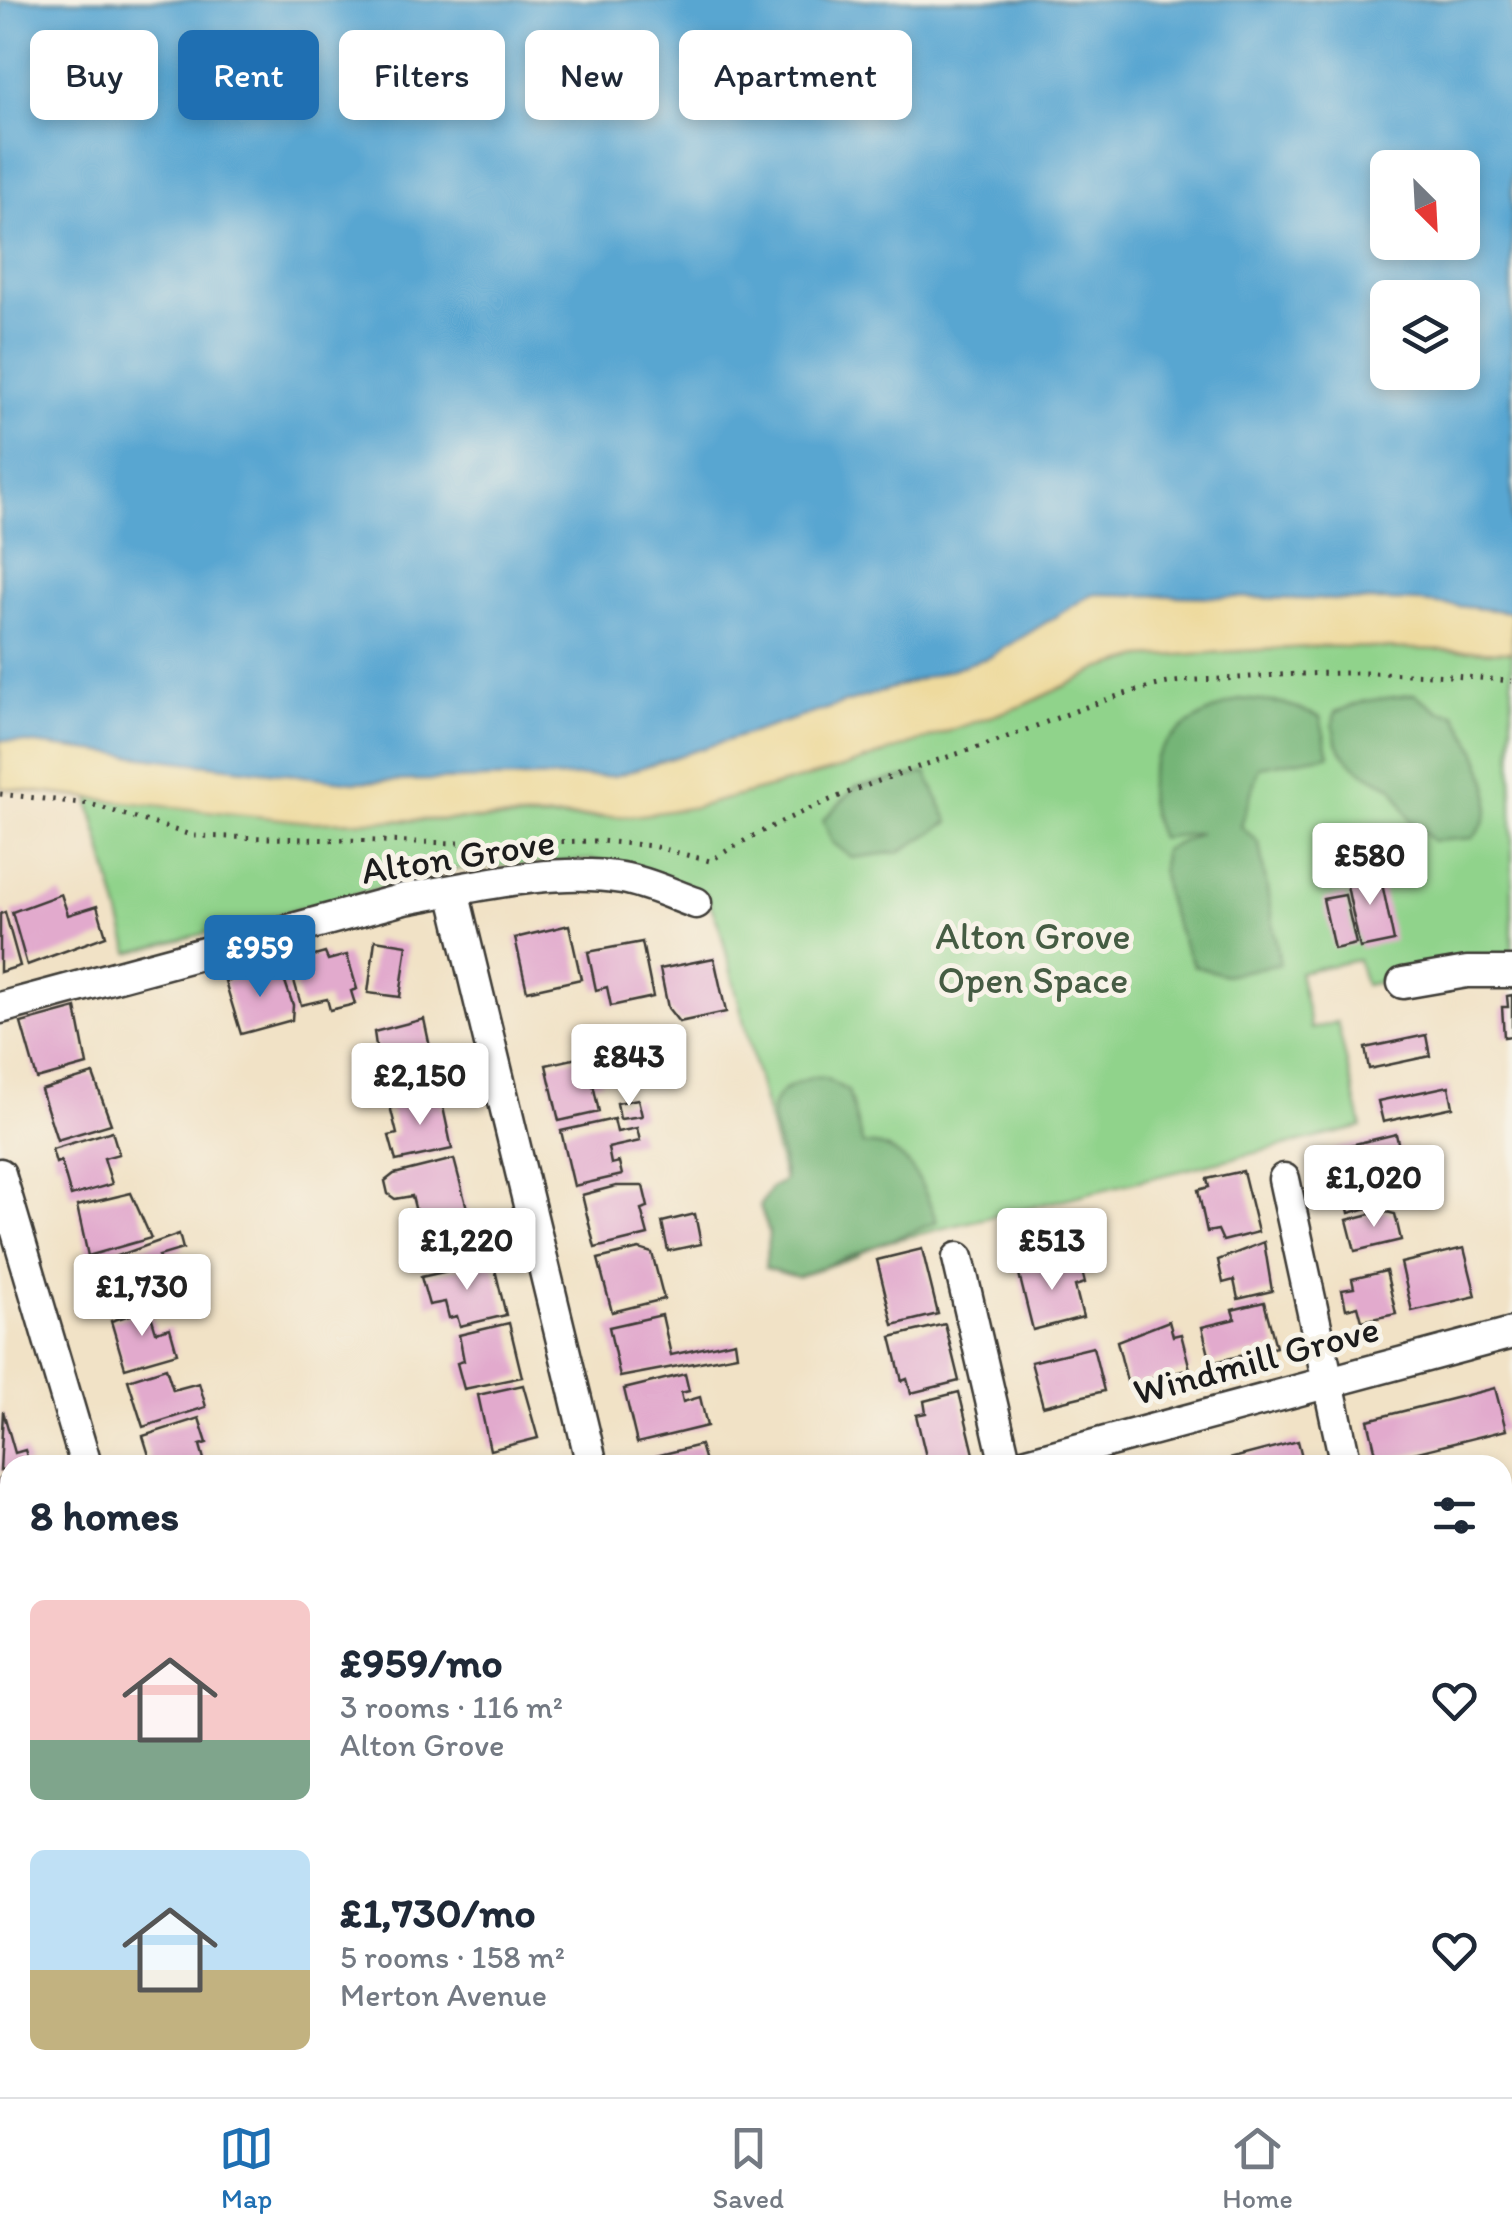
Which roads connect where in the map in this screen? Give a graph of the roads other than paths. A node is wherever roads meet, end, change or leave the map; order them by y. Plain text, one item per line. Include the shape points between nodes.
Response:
1 (453, 890) junction
2 (696, 903) dead end
3 (1512, 972) edge
4 (1403, 983) dead end
5 (0, 1008) edge
6 (0, 1174) edge
7 (1284, 1179) dead end
8 (958, 1258) dead end
9 (1512, 1333) edge
10 (1327, 1383) junction
11 (83, 1455) edge
12 (590, 1455) edge
13 (1004, 1455) edge
14 (1057, 1455) edge
15 (1344, 1455) edge

1 - 2 street, Alton Grove via 567,876 623,878
1 - 5 street, Alton Grove
1 - 12 street
3 - 4 street
6 - 11 street
7 - 10 street
8 - 13 street
9 - 10 street, Windmill Grove
10 - 14 street, Windmill Grove
10 - 15 street

